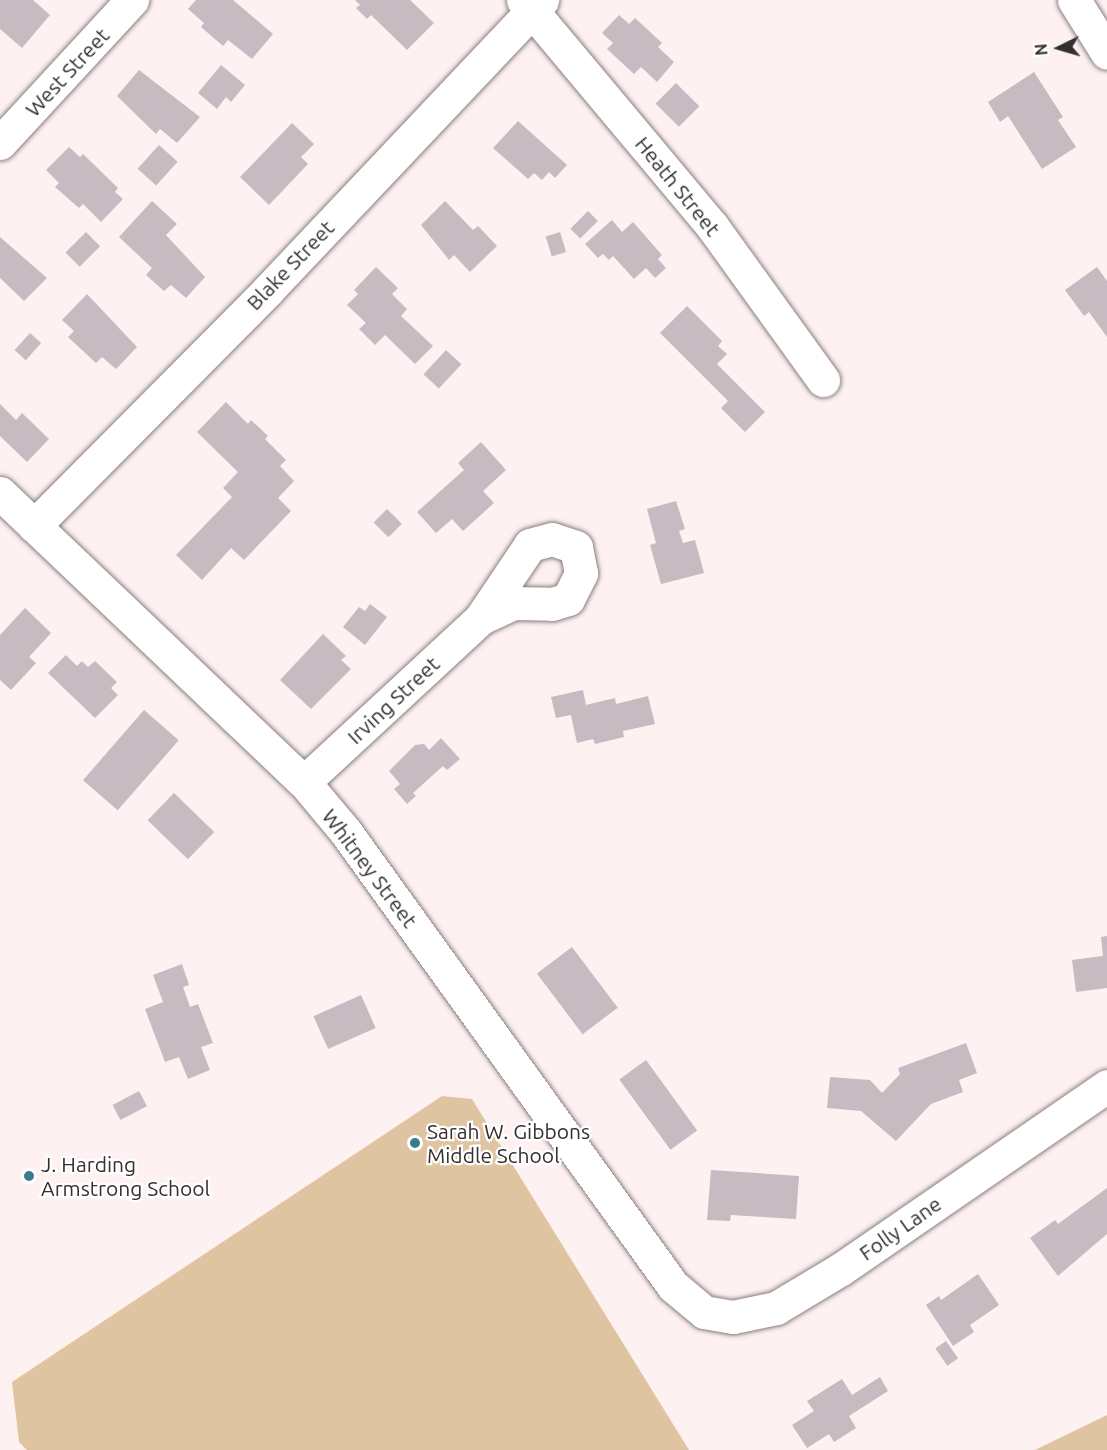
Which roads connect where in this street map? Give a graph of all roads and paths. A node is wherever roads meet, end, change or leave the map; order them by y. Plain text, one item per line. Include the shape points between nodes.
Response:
1 (132, 0) edge
2 (1074, 0) edge
3 (532, 3) edge
4 (1107, 53) edge
5 (0, 143) edge
6 (823, 380) dead end
7 (0, 493) edge
8 (34, 526) junction
9 (481, 618) dead end
10 (304, 782) junction
11 (1107, 1086) edge
12 (682, 1294) joint

1 - 5 street, West Street
2 - 4 street
3 - 6 street, Heath Street via 712,226
3 - 8 street, Blake Street via 268,290
7 - 8 street, Whitney Street
8 - 10 street, Whitney Street
9 - 10 street, Irving Street
10 - 12 street, Whitney Street via 345,831
11 - 12 street, Folly Lane via 841,1269 776,1308 744,1317 712,1316

